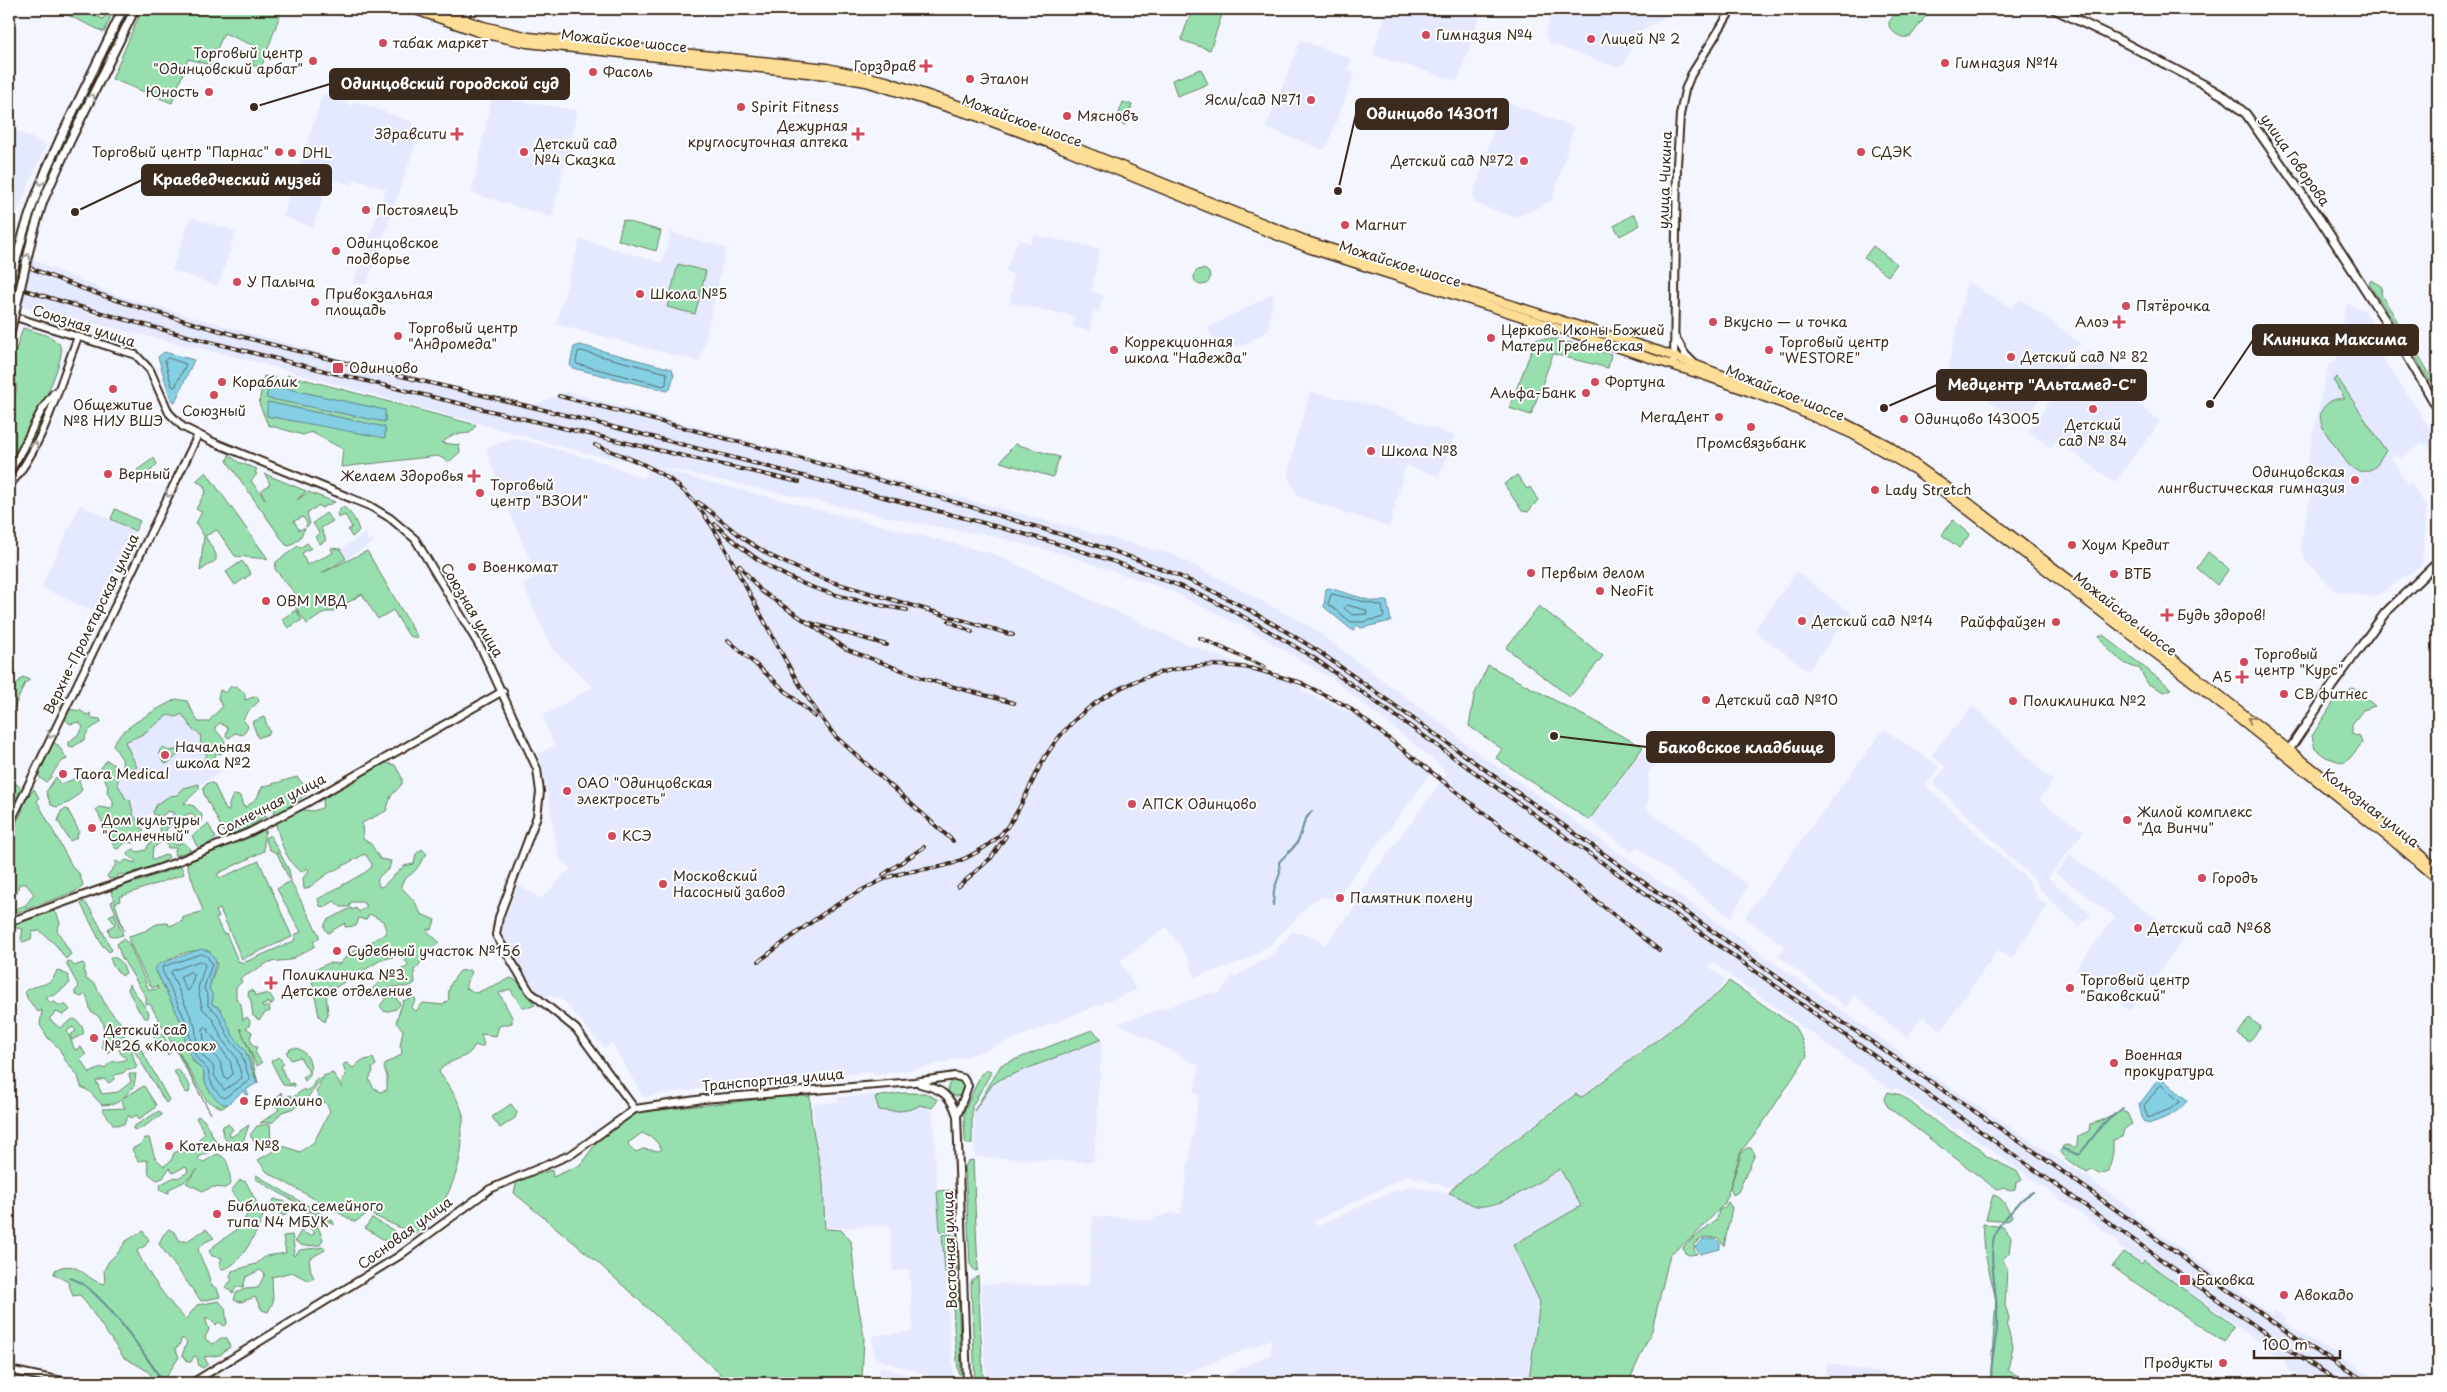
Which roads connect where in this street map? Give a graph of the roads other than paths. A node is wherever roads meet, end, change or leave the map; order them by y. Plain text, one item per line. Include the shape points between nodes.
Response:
1 (123, 9) edge
2 (135, 9) edge
3 (413, 9) edge
4 (434, 9) edge
5 (468, 9) edge
6 (1732, 9) edge
7 (2054, 9) edge
8 (462, 22) junction
9 (9, 290) edge
10 (9, 315) edge
11 (78, 337) junction
12 (1675, 337) junction
13 (9, 338) edge
14 (1674, 361) junction
15 (1695, 364) junction
16 (58, 388) junction
17 (2438, 408) edge
18 (198, 435) junction
19 (9, 472) edge
20 (9, 486) edge
21 (2438, 562) edge
22 (503, 691) junction
23 (2289, 750) junction
24 (2287, 758) joint
25 (9, 825) edge
26 (2438, 870) edge
27 (2438, 879) edge
28 (9, 922) edge
29 (952, 1077) junction
30 (914, 1082) junction
31 (948, 1095) junction
32 (964, 1097) junction
33 (635, 1109) junction
34 (958, 1116) junction
35 (9, 1370) edge
36 (72, 1383) edge
37 (192, 1383) edge
38 (967, 1383) edge

1 -> 9 main road, bridge via 34,197
13 -> 2 main road, bridge via 43,201
3 - 8 main road, Можайское шоссе
4 - 8 main road, Можайское шоссе
5 - 8 main road
6 - 12 street, улица Чикина via 1692,75 1682,101 1676,164
7 - 17 main road, улица Говорова via 2203,84 2246,114 2319,218
8 - 14 main road, Можайское шоссе via 548,39 827,68 868,76 1027,128 1310,242
10 - 11 street, Союзная улица
11 - 16 street
11 - 18 street, Союзная улица via 136,355 150,370 169,413 183,427
12 - 14 street, улица Чикина
12 - 15 street
14 - 15 main road, Можайское шоссе
14 - 24 main road, Можайское шоссе via 1784,404 1852,434 1902,461 2185,676
23 -> 15 main road, Можайское шоссе via 1912,461 1835,418
16 - 19 street via 42,407
20 -> 16 street via 32,451
18 - 22 street, Союзная улица via 361,501 396,523 415,540 480,646
18 -> 25 street, Верхне-Пролетарская улица
21 - 23 main road via 2380,620
22 - 28 street, Солнечная улица via 310,802 250,832
22 - 33 street, Союзная улица via 537,769 540,792 533,830 499,916 496,935 530,992 576,1029
23 - 26 main road, Колхозная улица
24 - 27 main road, Колхозная улица
29 - 30 street, Транспортная улица
29 - 31 street via 945,1084
29 - 32 street via 959,1076 966,1082 968,1090
30 - 31 street
30 - 33 street, Транспортная улица via 703,1099
31 - 32 street via 958,1100
31 - 34 street, Восточная улица
32 - 34 street, Восточная улица
33 - 37 street, Сосновая улица via 572,1154 490,1189 399,1256
34 - 38 street, Восточная улица
35 - 36 street

